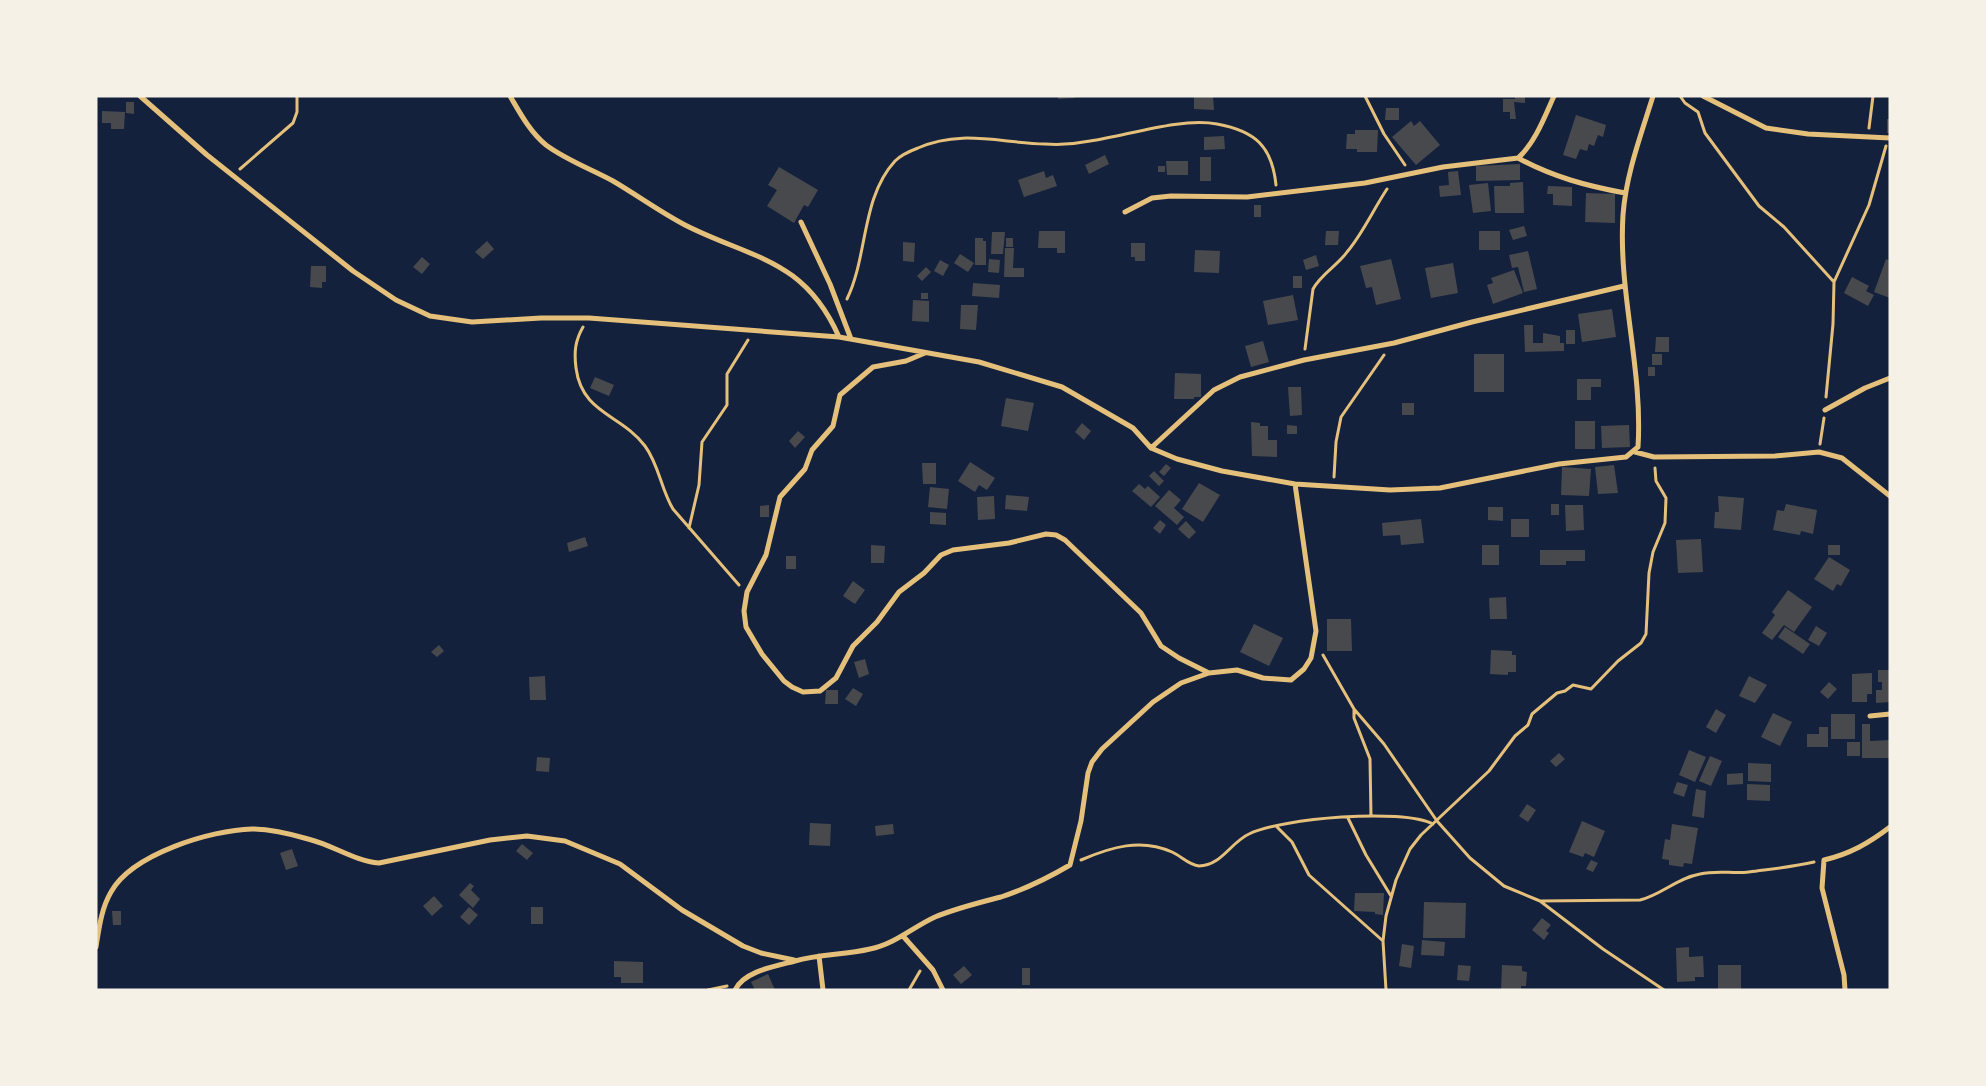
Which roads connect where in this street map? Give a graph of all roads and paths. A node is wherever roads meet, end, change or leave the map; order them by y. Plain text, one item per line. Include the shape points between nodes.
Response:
1 (140, 96) edge
2 (298, 96) edge
3 (510, 96) edge
4 (1365, 96) edge
5 (1554, 96) edge
6 (1653, 96) edge
7 (1680, 96) edge
8 (1703, 96) edge
9 (1873, 96) edge
10 (1868, 137) junction
11 (1889, 138) edge
12 (1518, 158) junction
13 (1413, 175) junction
14 (232, 176) junction
15 (1394, 179) junction
16 (1625, 192) junction
17 (1278, 194) junction
18 (1125, 212) dead end
19 (801, 222) dead end
20 (1834, 282) junction
21 (1624, 286) junction
22 (841, 311) junction
23 (589, 318) junction
24 (756, 330) junction
25 (839, 337) junction
26 (851, 339) junction
27 (1394, 343) junction
28 (925, 353) junction
29 (1304, 360) junction
30 (1890, 378) edge
31 (1825, 410) junction
32 (1151, 448) junction
33 (1635, 452) junction
34 (1819, 452) junction
35 (1654, 457) junction
36 (1295, 484) junction
37 (1333, 488) junction
38 (1890, 496) edge
39 (689, 529) junction
40 (747, 592) junction
41 (1316, 641) junction
42 (1209, 673) junction
43 (1354, 709) junction
44 (1890, 714) edge
45 (1870, 716) dead end
46 (1371, 816) junction
47 (1348, 818) junction
48 (1437, 821) junction
49 (1433, 824) junction
50 (1276, 827) junction
51 (1890, 827) edge
52 (1824, 860) junction
53 (1070, 865) junction
54 (1391, 896) junction
55 (1540, 901) junction
56 (903, 936) junction
57 (1383, 941) junction
58 (96, 947) edge
59 (819, 956) junction
60 (924, 959) junction
61 (796, 960) junction
62 (736, 987) edge
63 (708, 990) edge
64 (822, 990) edge
65 (909, 990) edge
66 (943, 990) edge
67 (1386, 990) edge
68 (1664, 990) edge
69 (1846, 990) edge

1 - 14 street
2 - 14 path via 293,123
3 - 25 street via 534,132 560,154 684,224 760,256 791,273 820,303
4 - 13 path via 1384,134
5 - 12 street via 1524,153
6 - 16 street
7 - 20 path via 1698,112 1705,132 1759,206 1784,227
8 - 10 street via 1766,128
9 - 10 path
10 - 11 street
11 - 20 path via 1869,204
12 - 13 street via 1443,167
12 - 16 street via 1571,182
13 - 15 street
14 - 23 street via 353,271 396,300 430,316 472,322
15 - 17 street
15 - 29 path via 1349,251 1312,289
16 - 21 street
17 - 18 street via 1235,198 1152,198
17 - 22 path via 1273,164 1263,144 1242,132 1216,124 1181,125 1063,144 954,137 940,140 909,151 895,160 875,195 855,277
19 - 22 street
20 - 31 path
21 - 27 street
21 - 33 street via 1631,324 1638,416 1638,447
22 - 26 street
23 - 24 street
23 - 39 path via 575,345 580,388 587,399 643,443 656,465 665,496
24 - 25 street
24 - 39 path via 730,366 726,382 727,405 702,442 699,486
25 - 26 street
26 - 28 street
27 - 29 street
27 - 37 path via 1341,416
28 - 32 street via 979,362 1062,386 1133,428
28 - 40 street via 906,361 873,367 840,395 833,426 812,450 805,468 780,497 766,556
29 - 32 street via 1240,377 1214,390
30 - 31 street
31 - 34 path
32 - 36 street via 1198,466
33 - 35 street
33 - 37 street via 1440,488
34 - 35 street via 1775,456
34 - 38 street via 1842,458
35 - 48 path via 1656,481 1666,498 1665,523 1653,552 1648,626 1641,643 1618,660 1591,690 1573,685 1557,693 1532,714 1528,725 1515,736 1489,771
36 - 37 street
36 - 41 street via 1316,622
39 - 40 path
40 - 42 street via 746,627 762,654 784,681 804,692 813,693 836,678 853,646 877,622 899,592 941,555 1039,535 1056,535 1141,613 1161,646
41 - 42 street via 1304,669 1291,680 1263,678 1237,670
41 - 43 path
42 - 53 street via 1169,689 1102,749 1092,762
43 - 46 path via 1355,722 1370,760
43 - 48 path via 1384,744
44 - 45 street
46 - 47 path
46 - 49 path via 1407,816
47 - 50 path
47 - 54 path
48 - 49 path
48 - 55 path via 1486,874 1504,886
49 - 54 path via 1410,849
50 - 53 path via 1247,835 1210,864 1198,866 1161,847 1135,844 1099,853
50 - 57 path via 1292,842 1309,875
51 - 52 street via 1844,856
52 - 55 path via 1787,869 1698,874 1640,900
52 - 69 street via 1822,888
53 - 56 street via 1034,884 933,918
54 - 57 path
55 - 68 path
56 - 59 street via 870,949
56 - 60 street
57 - 67 path
58 - 61 street via 104,908 111,891 123,877 142,863 201,837 253,829 308,839 364,862 379,863 490,840 527,836 565,841 620,864 682,910 737,942 761,953
59 - 61 street
59 - 64 street
60 - 65 path
60 - 66 street
61 - 62 street via 765,970
62 - 63 path

